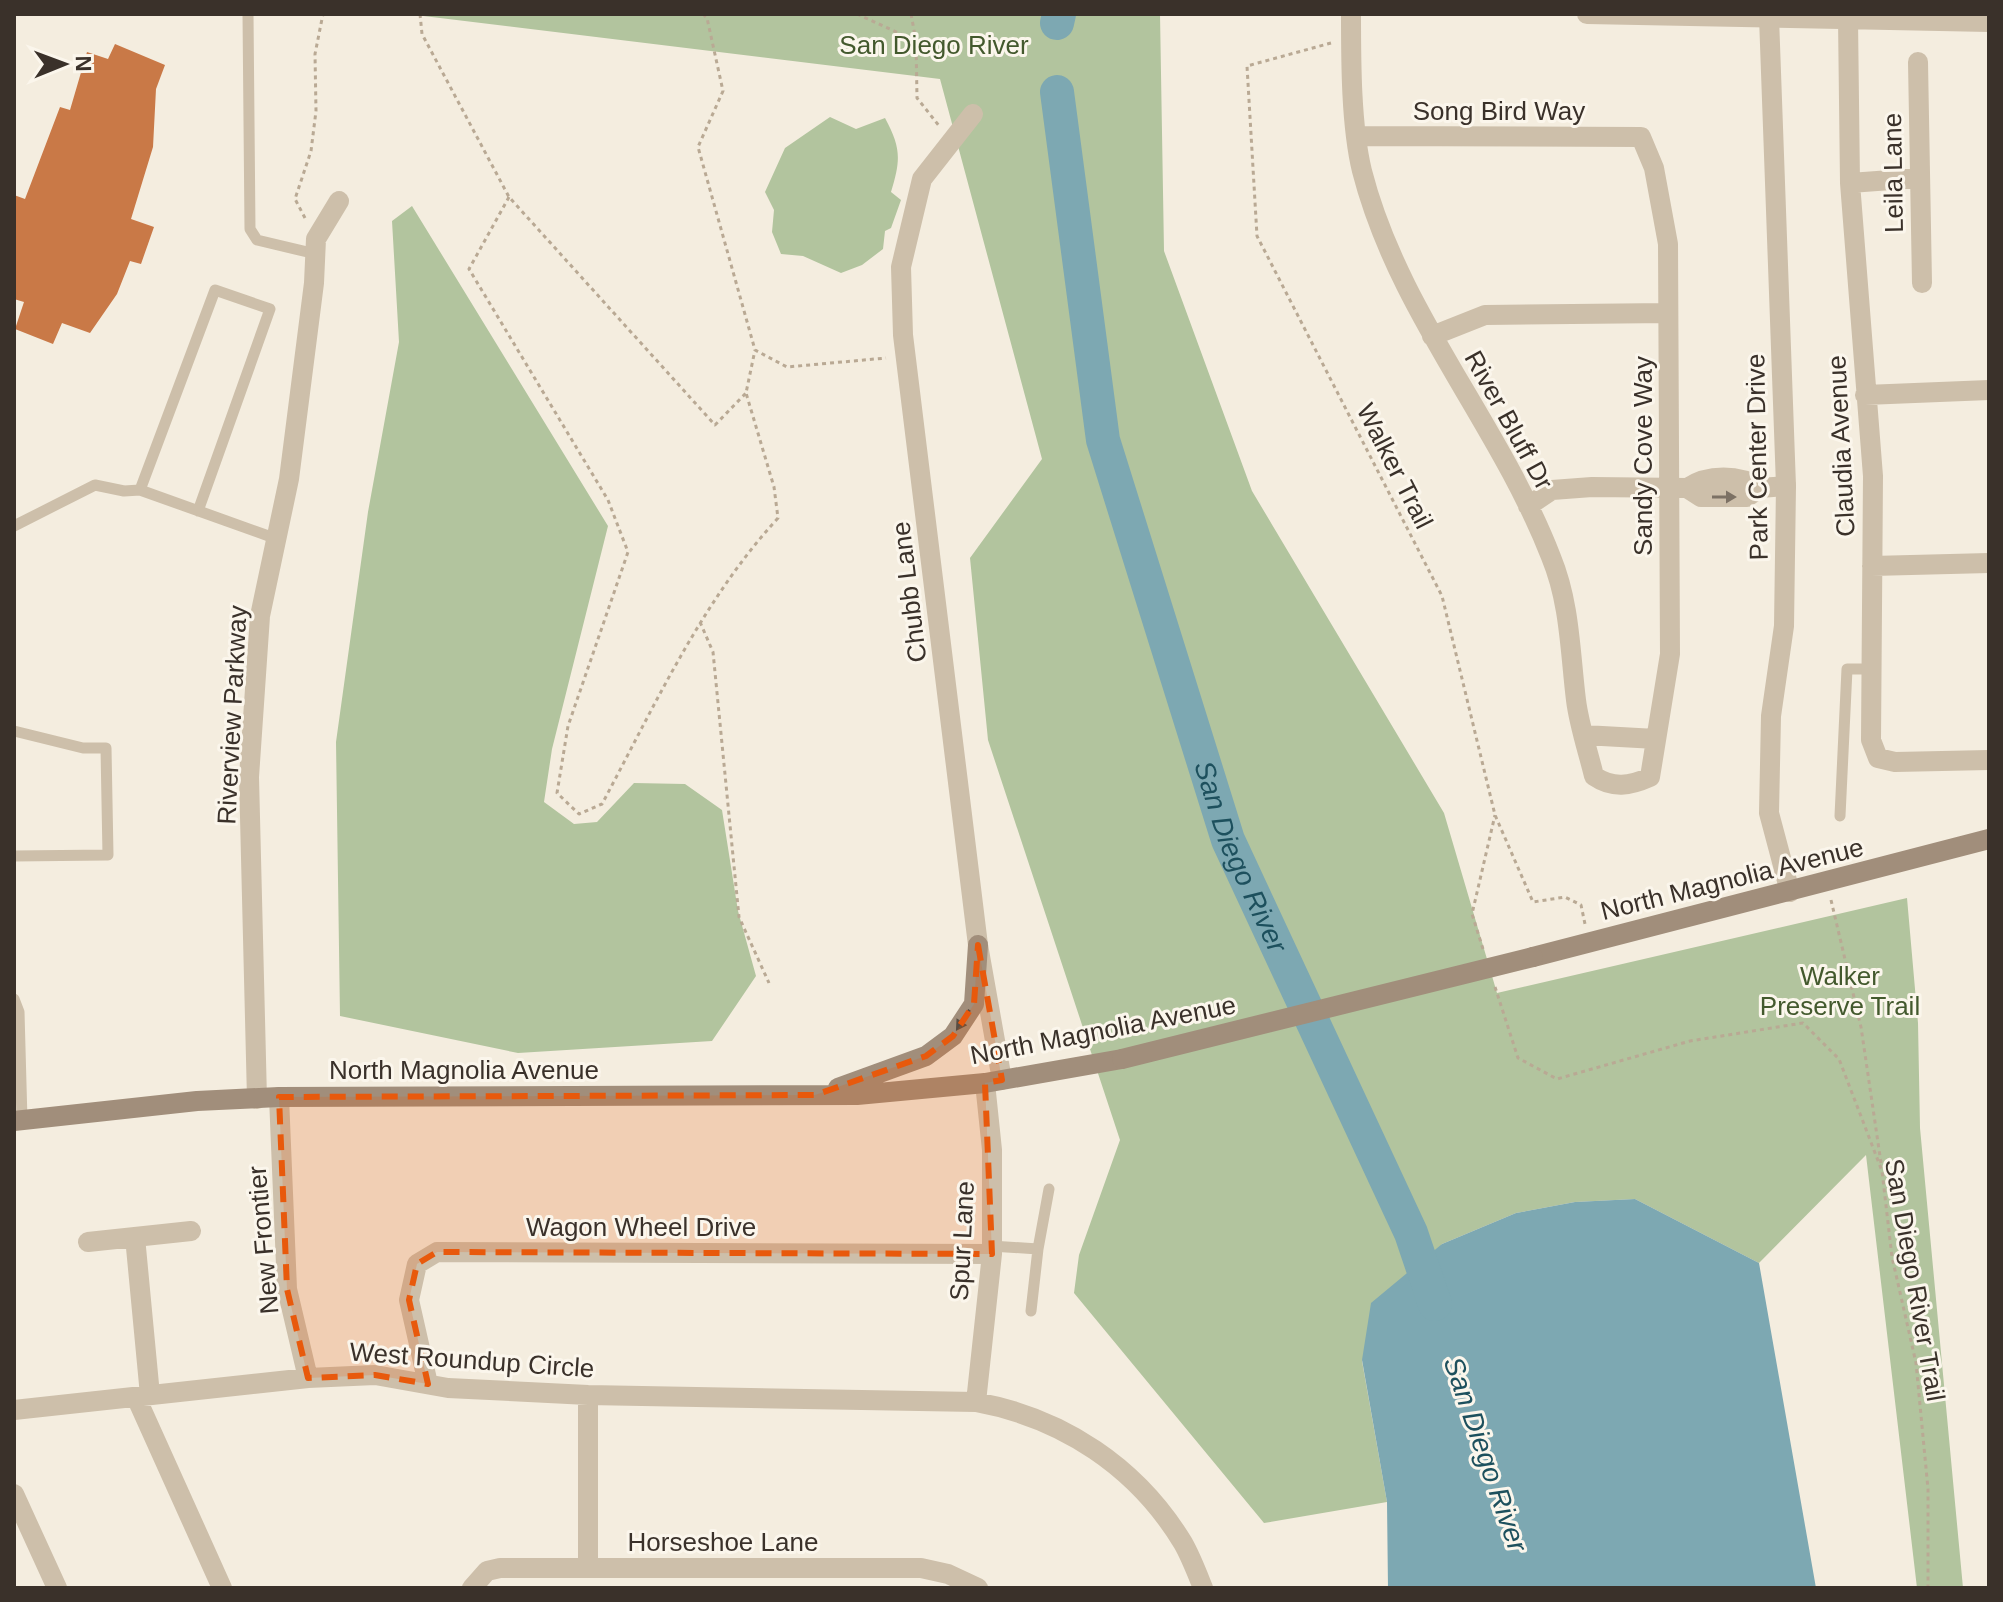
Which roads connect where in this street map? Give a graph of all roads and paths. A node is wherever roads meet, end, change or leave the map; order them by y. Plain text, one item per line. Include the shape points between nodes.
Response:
1 (248, 14) edge
2 (323, 14) edge
3 (420, 14) edge
4 (857, 14) edge
5 (911, 14) edge
6 (1351, 14) edge
7 (1587, 14) edge
8 (706, 15) edge
9 (1769, 17) junction
10 (1848, 19) junction
11 (1989, 22) edge
12 (1351, 37) junction
13 (916, 41) junction
14 (1918, 62) dead end
15 (973, 114) dead end
16 (1357, 136) junction
17 (1641, 137) joint
18 (953, 142) junction
19 (1918, 178) junction
20 (1850, 183) junction
21 (509, 197) junction
22 (339, 201) dead end
23 (316, 247) junction
24 (1922, 283) dead end
25 (1668, 313) junction
26 (1432, 336) junction
27 (755, 350) junction
28 (906, 356) junction
29 (1989, 390) edge
30 (746, 393) junction
31 (1865, 395) junction
32 (1786, 486) junction
33 (1678, 488) junction
34 (140, 490) junction
35 (1528, 506) junction
36 (198, 511) junction
37 (14, 526) edge
38 (277, 539) junction
39 (1989, 563) edge
40 (1872, 566) junction
41 (700, 622) junction
42 (1872, 669) junction
43 (14, 731) edge
44 (1584, 735) junction
45 (1656, 739) junction
46 (1989, 760) edge
47 (1650, 777) joint
48 (1495, 815) junction
49 (1840, 816) dead end
50 (1989, 839) edge
51 (14, 856) edge
52 (1827, 882) junction
53 (1790, 892) junction
54 (1590, 943) junction
55 (978, 945) junction
56 (1486, 958) dead end
57 (769, 983) dead end
58 (1495, 986) dead end
59 (14, 999) edge
60 (994, 1082) junction
61 (815, 1095) junction
62 (279, 1097) junction
63 (257, 1099) junction
64 (18, 1120) edge
65 (1882, 1171) junction
66 (1049, 1189) dead end
67 (191, 1231) dead end
68 (135, 1237) junction
69 (88, 1242) dead end
70 (1038, 1249) junction
71 (992, 1250) junction
72 (1031, 1311) dead end
73 (308, 1378) junction
74 (428, 1384) junction
75 (588, 1395) junction
76 (143, 1396) junction
77 (976, 1402) junction
78 (14, 1410) edge
79 (14, 1494) edge
80 (588, 1568) junction
81 (57, 1588) edge
82 (222, 1588) edge
83 (472, 1588) edge
84 (978, 1588) edge
85 (1203, 1588) edge
86 (1928, 1588) edge

1 - 23 lane via 250,229 257,240
2 - 23 path via 315,54 311,151 295,199
3 - 21 path via 422,34
4 - 13 path
5 - 13 path
6 - 12 street, River Bluff Dr
7 - 9 street
8 - 27 path via 723,91 698,147
9 - 10 street
9 - 32 street, Park Center Drive
10 - 11 street
10 - 20 street, Claudia Avenue
12 - 16 street, River Bluff Dr
12 - 48 path, Walker Trail via 1247,66 1257,236 1442,596
13 - 18 path via 917,98
14 - 19 street, Leila Lane
15 - 18 street, Chubb Lane
16 - 17 street, Song Bird Way
16 - 26 street, River Bluff Dr via 1371,202
17 - 25 street, Sandy Cove Way via 1654,168 1668,244
18 - 28 street, Chubb Lane via 922,179 901,267
19 - 20 street
19 - 24 street, Leila Lane
20 - 31 street, Claudia Avenue
21 - 30 path via 715,425
21 - 41 path via 469,269 608,500 628,552 568,726 557,793 579,814 602,804
22 - 23 street, Riverview Parkway
23 - 38 street, Riverview Parkway
25 - 26 street via 1485,315
25 - 33 street, Sandy Cove Way
26 - 35 street, River Bluff Dr
27 - 28 path via 787,367
27 - 30 path
28 - 55 street, Chubb Lane
29 - 31 street
30 - 41 path via 778,518 746,553
31 - 40 street, Claudia Avenue via 1873,476
32 - 33 street via 1760,488 1746,478 1701,479
32 - 53 street, Park Center Drive via 1784,626 1768,768 1769,813
33 - 35 street via 1552,490
33 - 45 street, Sandy Cove Way via 1670,654
34 - 36 lane
34 - 36 lane via 215,290 270,309
34 - 37 lane via 95,485
35 - 44 street, River Bluff Dr via 1552,558 1569,616
36 - 38 lane
38 - 63 street, Riverview Parkway via 260,616 249,777
39 - 40 street
40 - 42 street, Claudia Avenue
41 - 57 path via 713,652 739,917
42 - 46 street, Claudia Avenue via 1871,740 1878,758
42 - 49 lane via 1847,669
43 - 51 lane via 83,748 106,748 108,855
44 - 45 street
44 - 47 street, River Bluff Dr via 1594,776 1605,783 1626,785
45 - 47 street, Sandy Cove Way
48 - 54 path, Walker Trail via 1533,902 1565,897 1581,905
48 - 56 path via 1472,914
50 - 52 main road, North Magnolia Avenue
52 - 53 main road, North Magnolia Avenue
52 - 65 path via 1861,1027
53 - 54 main road, North Magnolia Avenue
54 - 60 main road, North Magnolia Avenue, bridge via 1122,1059
55 - 60 street, Chubb Lane
55 -> 61 main road via 974,1004 953,1036 926,1056
58 - 65 path, San Diego River Trail via 1518,1058 1557,1079 1690,1041 1803,1023 1839,1059
59 - 64 lane via 19,1012
60 - 61 main road, North Magnolia Avenue
60 - 71 street, Spur Lane
61 - 62 main road, North Magnolia Avenue
62 - 63 main road, North Magnolia Avenue
62 - 73 street, New Frontier via 287,1289
63 - 64 main road, North Magnolia Avenue
65 - 86 path, San Diego River Trail via 1892,1257 1916,1363 1928,1489
66 - 70 lane
67 - 68 street
68 - 69 street
68 - 76 street
70 - 71 lane
70 - 72 lane
71 - 74 street, Wagon Wheel Drive via 437,1252 417,1264 409,1300
71 - 77 street, Spur Lane
73 - 74 street, West Roundup Circle via 375,1375
73 - 76 street, West Roundup Circle
74 - 75 street, West Roundup Circle
75 - 77 street, West Roundup Circle
75 - 80 street
76 - 78 street, West Roundup Circle
76 - 82 street
77 - 85 street, West Roundup Circle via 1006,1407 1069,1432 1118,1465 1183,1544
79 - 81 street
80 - 83 street, Horseshoe Lane via 500,1568 487,1571
80 - 84 street, Horseshoe Lane via 921,1568

